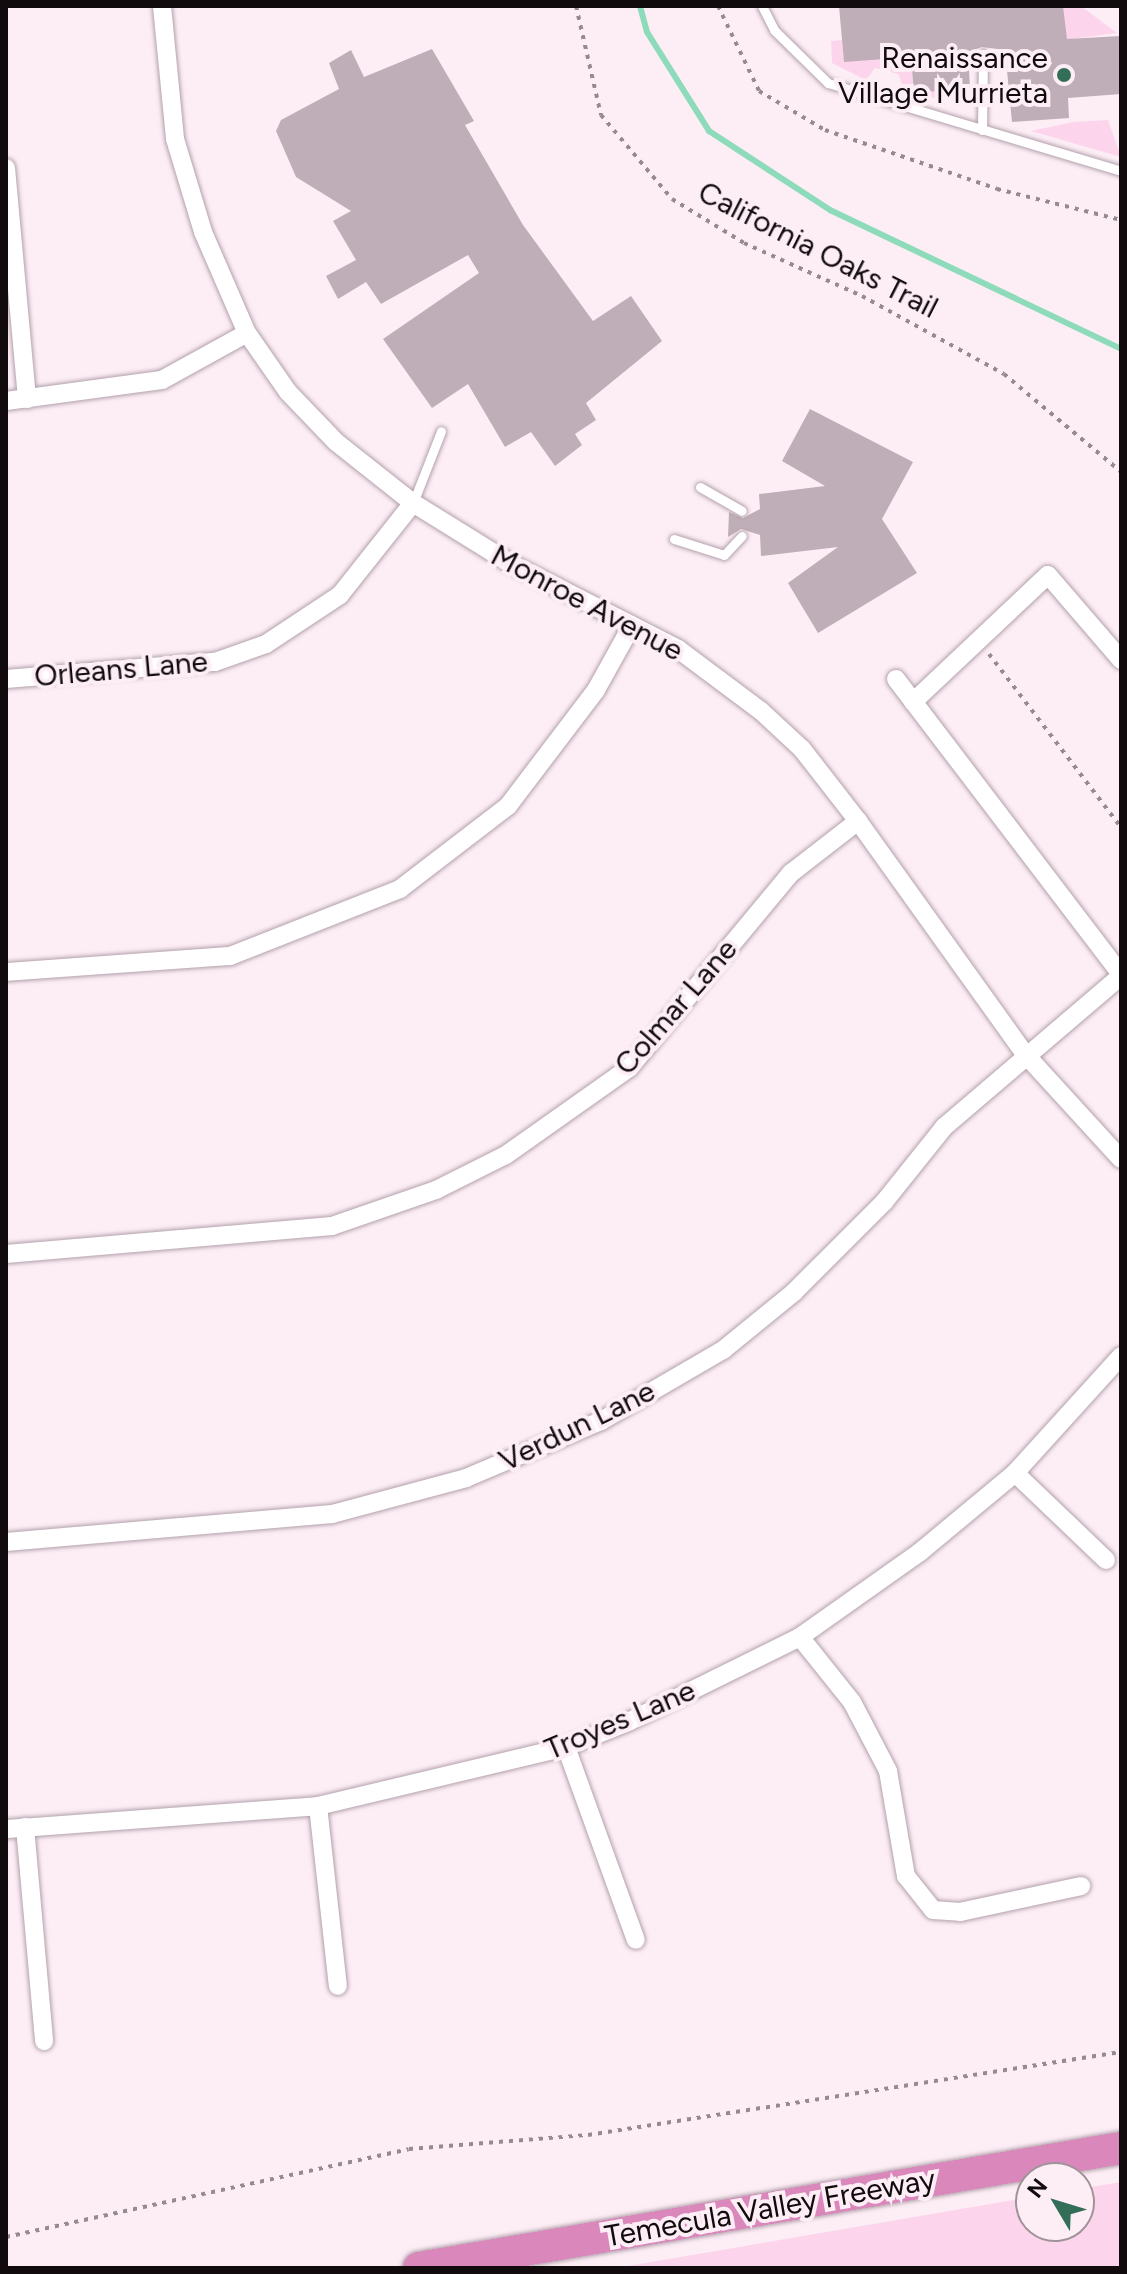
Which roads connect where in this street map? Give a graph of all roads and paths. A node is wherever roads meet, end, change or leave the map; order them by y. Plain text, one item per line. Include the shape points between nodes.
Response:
1 (162, 6) edge
2 (576, 6) edge
3 (718, 6) edge
4 (762, 6) edge
5 (983, 54) dead end
6 (982, 130) junction
7 (6, 168) edge
8 (1121, 171) edge
9 (1121, 220) edge
10 (247, 333) junction
11 (27, 399) junction
12 (6, 401) edge
13 (441, 431) dead end
14 (1121, 472) edge
15 (700, 487) dead end
16 (413, 503) junction
17 (742, 511) dead end
18 (742, 536) dead end
19 (674, 539) dead end
20 (632, 625) junction
21 (978, 640) junction
22 (1121, 660) edge
23 (6, 679) edge
24 (896, 679) dead end
25 (913, 702) junction
26 (858, 821) junction
27 (1121, 827) edge
28 (6, 972) edge
29 (1121, 975) edge
30 (1025, 1054) junction
31 (1121, 1159) edge
32 (6, 1254) edge
33 (1121, 1356) edge
34 (1015, 1473) junction
35 (6, 1542) edge
36 (1106, 1560) dead end
37 (800, 1637) junction
38 (566, 1747) junction
39 (318, 1806) junction
40 (16, 1828) edge
41 (1081, 1886) dead end
42 (636, 1940) dead end
43 (338, 1986) dead end
44 (44, 2041) dead end
45 (1121, 2052) edge
46 (1121, 2148) edge
47 (6, 2237) edge
48 (419, 2268) edge

1 - 10 street, Monroe Avenue via 175,139 203,232
2 - 14 path, California Oaks Trail via 601,115 672,199 744,243 862,296 1004,374
3 - 9 path via 759,91 825,130 997,189
4 - 6 lane via 774,30 828,83
5 - 6 lane
6 - 8 lane
7 - 11 street
10 - 11 street via 162,380
10 - 16 street, Monroe Avenue via 336,442
11 - 12 street
13 - 16 lane
15 - 17 lane
16 - 20 street, Monroe Avenue
16 - 23 street, Orleans Lane via 340,595 266,644 215,662
18 - 19 lane via 724,555
20 - 26 street, Monroe Avenue via 761,711 802,749
20 - 28 street via 596,690 508,806 400,889 230,956
21 - 22 street via 1048,575
21 - 25 street
21 - 27 path
24 - 25 street
25 - 29 street
26 - 30 street, Monroe Avenue
26 - 32 street, Colmar Lane via 791,873 629,1068 506,1155 436,1190 332,1226
29 - 30 street, Verdun Lane
30 - 31 street, Monroe Avenue
30 - 35 street, Verdun Lane via 944,1127 884,1202 794,1292 723,1350 601,1421 466,1478 332,1514
33 - 34 street, Troyes Lane
34 - 36 street
34 - 37 street, Troyes Lane
37 - 38 street, Troyes Lane
37 - 41 street via 852,1702 888,1771 906,1876 933,1910 960,1912
38 - 39 street, Troyes Lane
38 - 42 street
39 - 40 street, Troyes Lane
39 - 43 street
40 - 44 street
45 - 47 path via 588,2135 409,2149
46 - 48 highway, Temecula Valley Freeway

